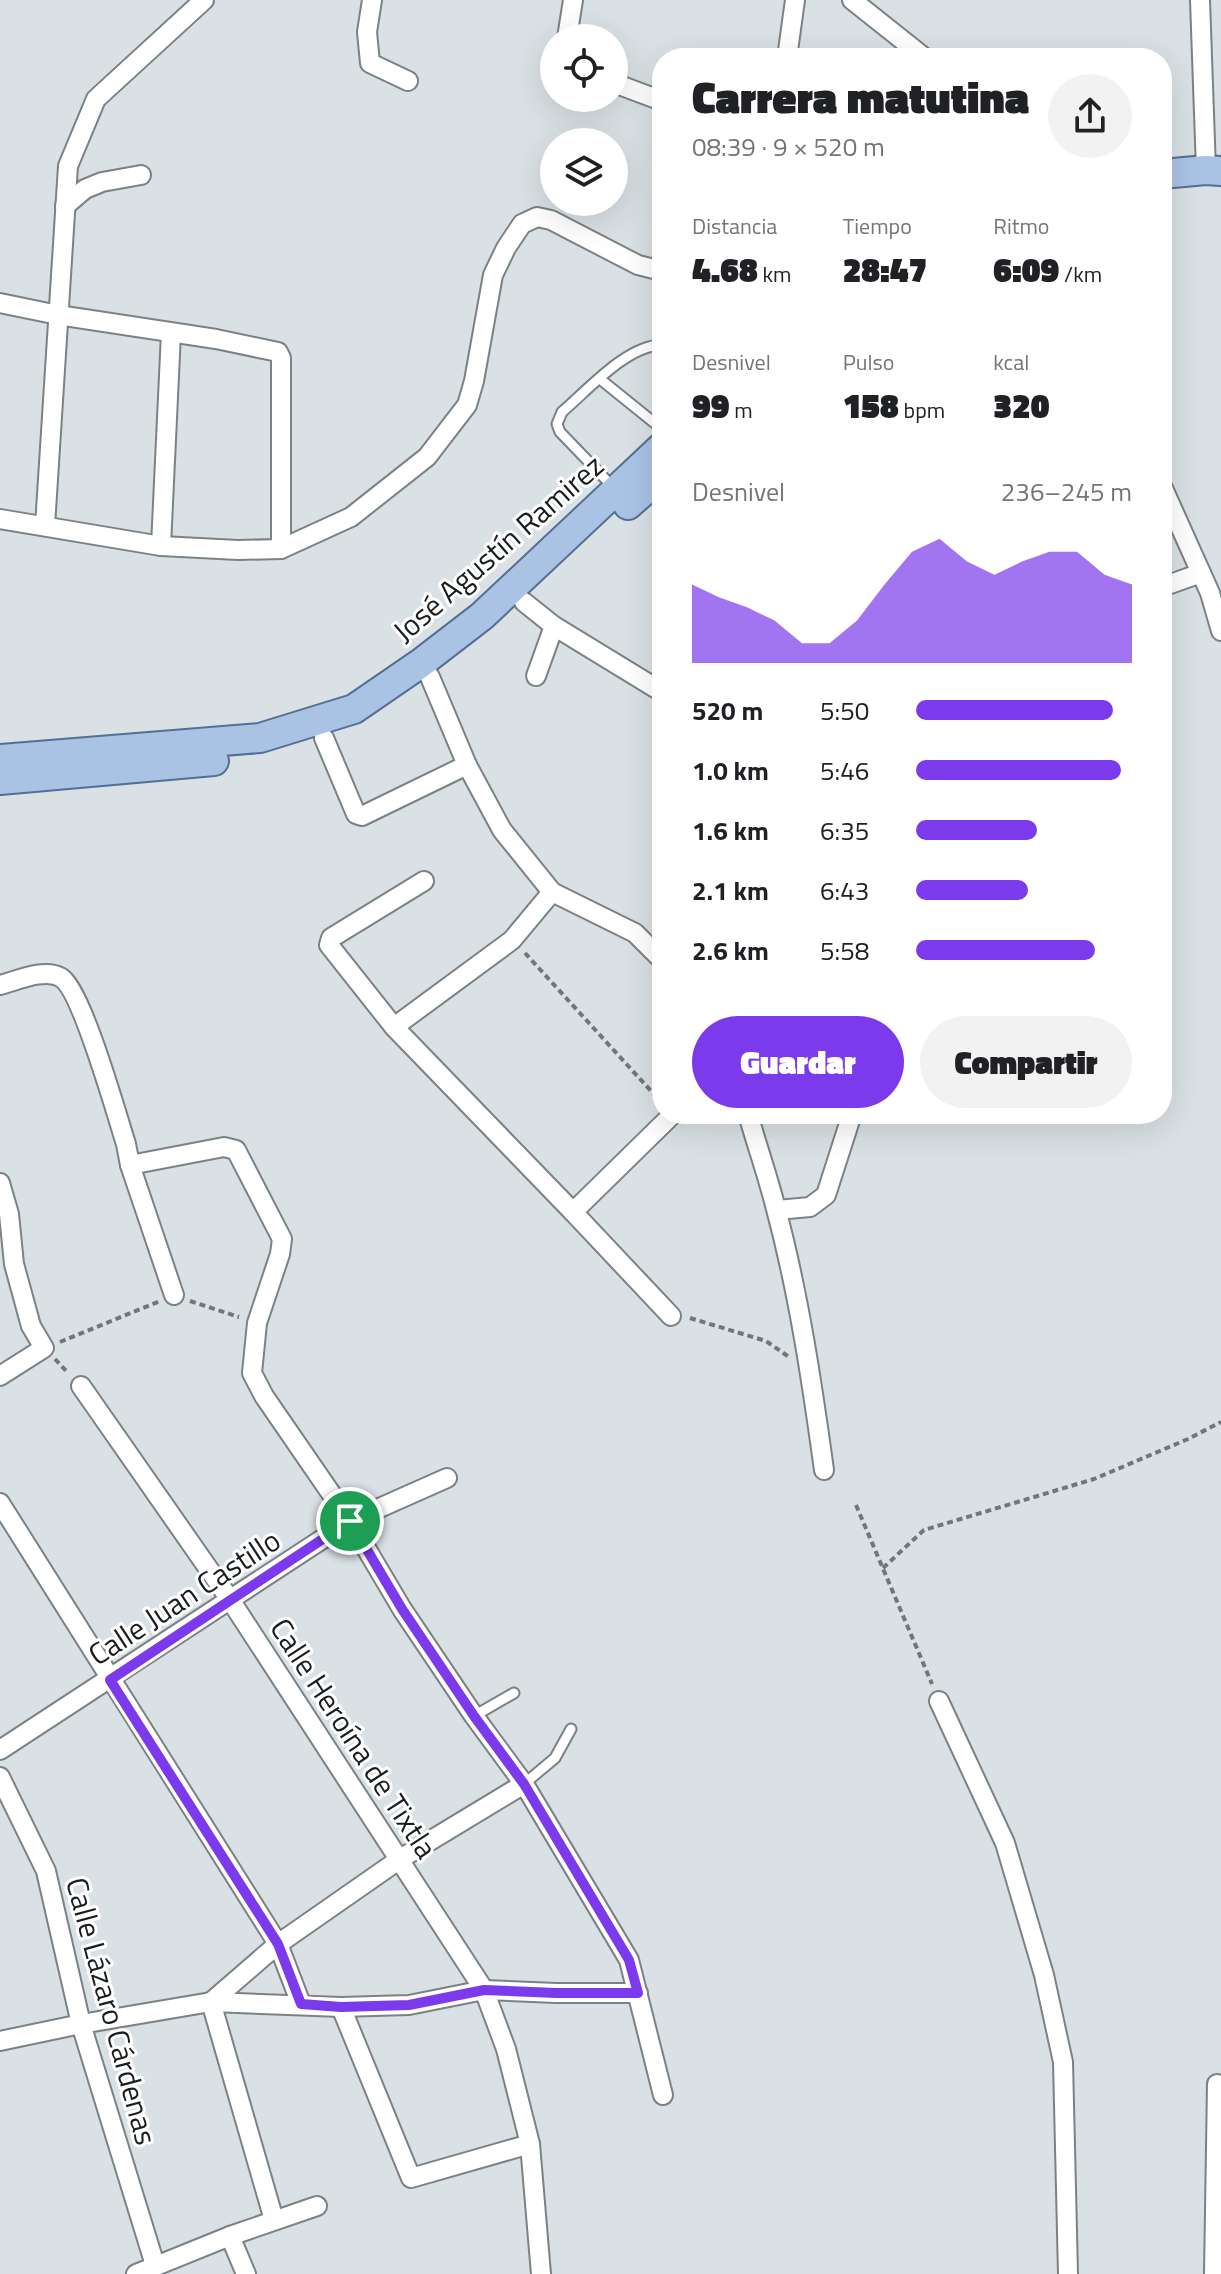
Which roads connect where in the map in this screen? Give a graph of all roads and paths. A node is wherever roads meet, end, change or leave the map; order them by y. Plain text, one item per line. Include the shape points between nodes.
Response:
1 (204, 0) edge
2 (372, 0) edge
3 (573, 0) edge
4 (795, 0) edge
5 (852, 0) edge
6 (1200, 0) edge
7 (569, 24) edge
8 (788, 48) edge
9 (912, 48) edge
10 (408, 81) dead end
11 (628, 88) edge
12 (652, 97) edge
13 (1172, 156) edge
14 (1213, 162) edge
15 (1172, 172) edge
16 (141, 175) dead end
17 (65, 206) junction
18 (652, 268) edge
19 (0, 303) edge
20 (58, 315) junction
21 (171, 333) junction
22 (652, 345) edge
23 (600, 379) junction
24 (652, 421) edge
25 (652, 460) edge
26 (652, 481) edge
27 (623, 497) junction
28 (1172, 508) edge
29 (0, 519) edge
30 (45, 526) junction
31 (161, 546) junction
32 (281, 549) junction
33 (1201, 573) junction
34 (1172, 583) edge
35 (524, 602) junction
36 (554, 626) junction
37 (1221, 631) edge
38 (426, 670) junction
39 (536, 676) dead end
40 (652, 686) edge
41 (324, 738) junction
42 (0, 759) edge
43 (467, 765) junction
44 (0, 780) edge
45 (424, 881) dead end
46 (552, 892) junction
47 (512, 940) junction
48 (652, 950) edge
49 (0, 985) edge
50 (394, 1027) junction
51 (652, 1092) edge
52 (663, 1124) edge
53 (751, 1124) edge
54 (849, 1124) edge
55 (130, 1165) junction
56 (0, 1183) edge
57 (777, 1210) junction
58 (573, 1212) junction
59 (174, 1295) junction
60 (671, 1316) joint
61 (257, 1323) junction
62 (44, 1348) junction
63 (810, 1371) junction
64 (0, 1376) edge
65 (81, 1386) joint
66 (1221, 1422) edge
67 (824, 1470) dead end
68 (447, 1478) dead end
69 (0, 1503) edge
70 (856, 1505) dead end
71 (350, 1521) junction
72 (883, 1568) junction
73 (231, 1601) junction
74 (110, 1680) junction
75 (514, 1693) dead end
76 (939, 1701) joint
77 (474, 1716) junction
78 (571, 1729) dead end
79 (0, 1750) edge
80 (0, 1777) edge
81 (524, 1784) junction
82 (400, 1859) junction
83 (278, 1944) junction
84 (484, 1990) junction
85 (638, 1993) junction
86 (211, 2002) junction
87 (301, 2004) junction
88 (341, 2007) junction
89 (81, 2024) junction
90 (0, 2041) edge
91 (1217, 2084) dead end
92 (663, 2095) dead end
93 (530, 2144) junction
94 (317, 2206) dead end
95 (274, 2220) junction
96 (230, 2236) junction
97 (155, 2265) junction
98 (136, 2274) edge
99 (246, 2274) edge
100 (541, 2274) edge
101 (1068, 2274) edge
102 (1214, 2274) edge

1 - 17 street via 96,99 68,166
2 - 10 street via 370,63
3 - 7 street
4 - 8 street
5 - 9 street
6 - 14 street
11 - 12 street
13 - 14 main road
14 - 15 main road
16 - 17 street via 93,185
17 - 20 street
18 - 32 street via 551,220 537,217 522,224 493,275 467,405 427,457 351,517
19 - 20 street
20 - 21 street
20 - 30 street
21 - 31 street
21 - 32 street via 278,352
22 - 23 lane via 627,356
23 - 24 lane
23 - 27 lane via 562,412 557,424
25 - 27 main road, José Agustín Ramirez
26 - 27 main road, José Agustín Ramirez
27 - 35 main road, José Agustín Ramirez
27 - 38 main road, José Agustín Ramirez
28 - 33 street
29 - 30 street
30 - 31 street
31 - 32 street
33 - 34 street
33 - 37 street
35 - 36 street
35 - 38 main road, José Agustín Ramirez via 481,639
36 - 39 street
36 - 40 street
38 - 41 main road, José Agustín Ramirez via 370,716
38 - 42 main road, José Agustín Ramirez via 354,709 260,738
38 - 43 street
41 - 43 street via 356,814 362,816
41 - 44 main road, José Agustín Ramirez via 263,756
43 - 46 street via 502,830
45 - 50 street via 331,938 329,945
46 - 47 street
46 - 48 street via 635,933
47 - 50 street
47 - 51 path
49 - 55 street via 41,975 59,975 66,981 86,1019
50 - 58 street
52 - 58 street
53 - 57 street
54 - 57 street via 826,1195 810,1207
55 - 59 street
55 - 61 street via 224,1147 236,1150 282,1239
56 - 62 street via 14,1264 31,1326
57 - 63 street
58 - 60 street
59 - 61 path
59 - 62 path
60 - 63 path via 766,1341
61 - 71 street via 252,1373
62 - 64 street
62 - 65 path
63 - 67 street
65 - 73 street, Calle Heroína de Tixtla
66 - 72 path via 1094,1479 924,1530
68 - 71 street, Calle Juan Castillo
69 - 74 street
70 - 72 path
71 - 73 street, Calle Juan Castillo
71 - 77 street
72 - 76 path
73 - 74 street, Calle Juan Castillo
73 - 82 street, Calle Heroína de Tixtla
74 - 79 street, Calle Juan Castillo
74 - 83 street
75 - 77 lane
76 - 101 street via 1005,1843 1044,1975 1063,2062
77 - 81 street
78 - 81 lane via 555,1758
80 - 89 street, Calle Lázaro Cárdenas via 46,1871
81 - 82 street
81 - 85 street via 629,1960
82 - 83 street
82 - 84 street, Calle Heroína de Tixtla
83 - 86 street
83 - 87 street
84 - 85 street
84 - 88 street via 409,2005
84 - 93 street, Calle Heroína de Tixtla via 506,2049
85 - 92 street
86 - 87 street
86 - 89 street
86 - 95 street
87 - 88 street
88 - 93 street via 411,2178
89 - 90 street
89 - 97 street, Calle Lázaro Cárdenas
91 - 102 street
93 - 100 street, Calle Heroína de Tixtla
94 - 95 street
95 - 96 street
96 - 97 street
96 - 99 street
97 - 98 street

